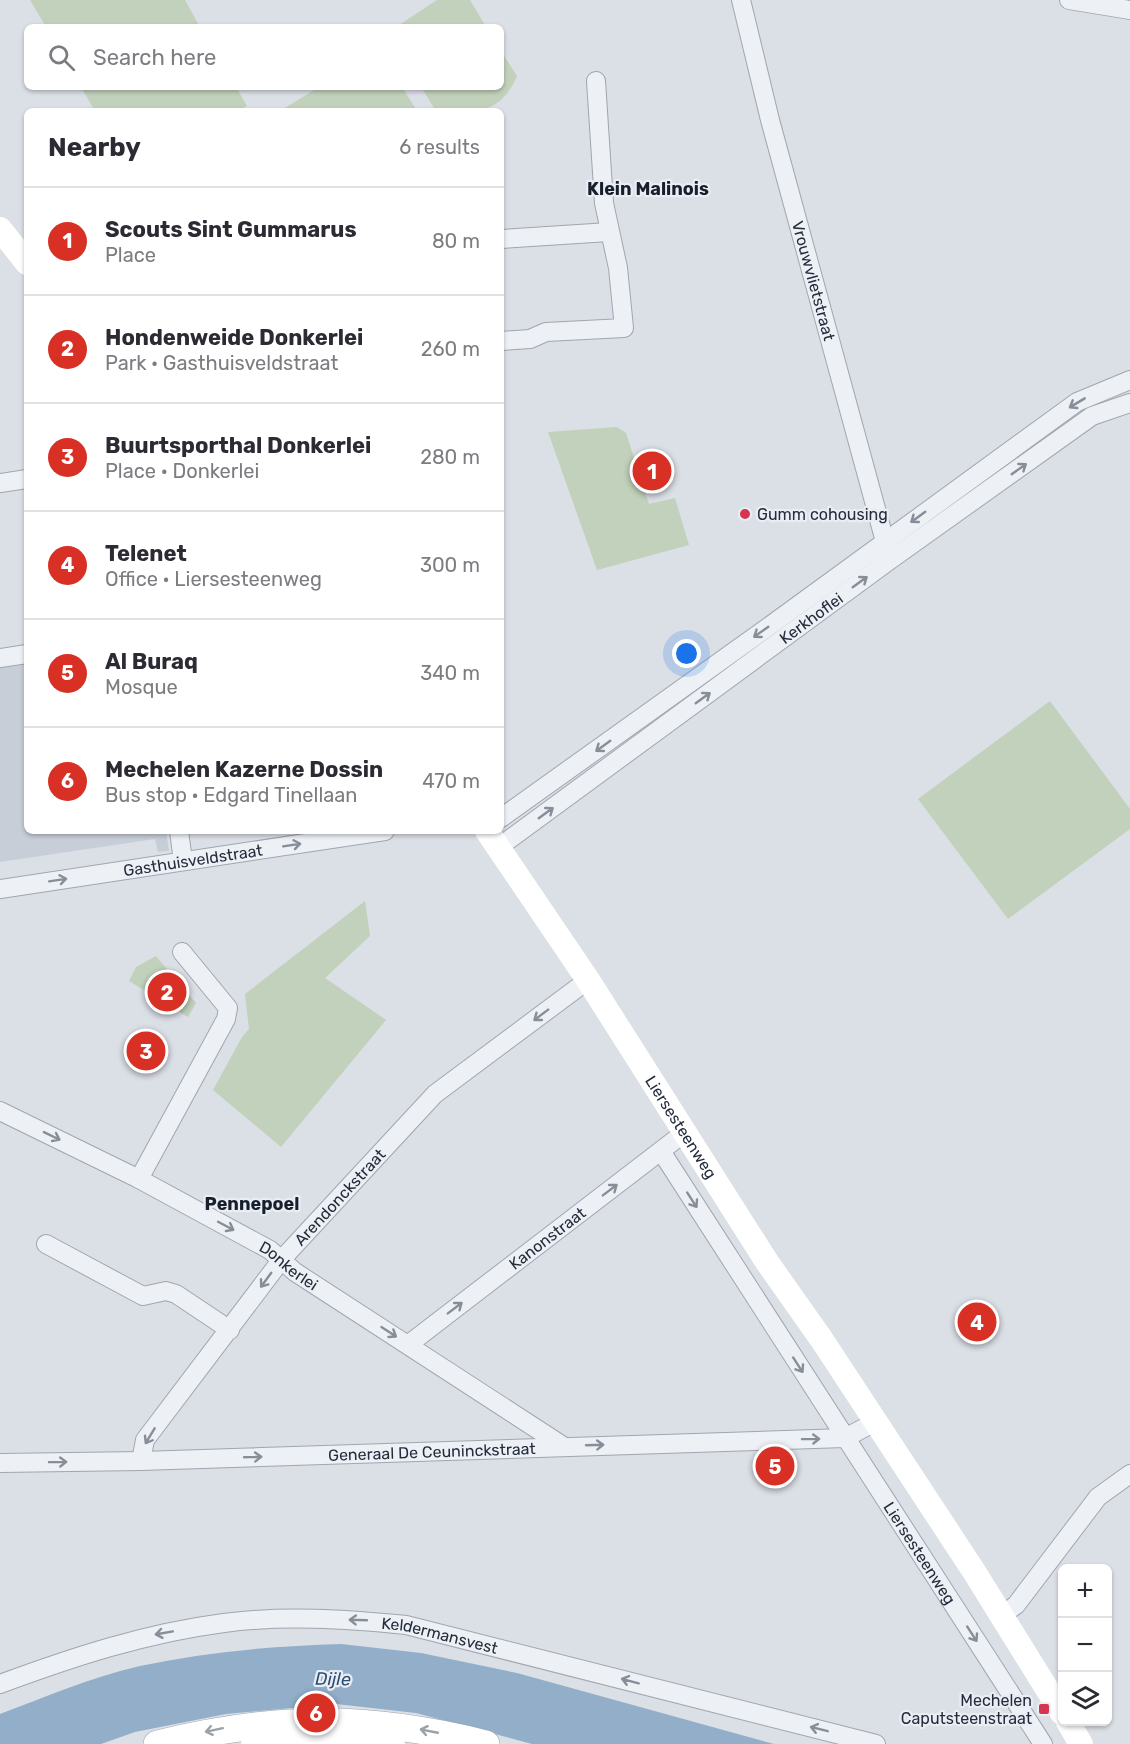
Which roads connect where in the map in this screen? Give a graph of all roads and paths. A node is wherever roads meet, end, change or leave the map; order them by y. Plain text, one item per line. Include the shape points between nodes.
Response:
1 (741, 0) edge
2 (1069, 0) edge
3 (1130, 10) edge
4 (596, 81) dead end
5 (0, 229) edge
6 (609, 232) junction
7 (504, 239) edge
8 (24, 259) edge
9 (504, 341) edge
10 (1130, 380) edge
11 (1130, 403) edge
12 (24, 479) edge
13 (0, 483) edge
14 (886, 540) junction
15 (890, 560) junction
16 (24, 654) edge
17 (0, 658) edge
18 (504, 816) edge
19 (504, 831) edge
20 (178, 834) edge
21 (365, 834) edge
22 (493, 839) edge
23 (183, 861) junction
24 (0, 889) edge
25 (182, 952) dead end
26 (588, 980) junction
27 (0, 1111) edge
28 (684, 1133) junction
29 (661, 1151) junction
30 (139, 1179) junction
31 (46, 1244) dead end
32 (282, 1259) junction
33 (230, 1330) junction
34 (409, 1344) junction
35 (860, 1430) junction
36 (563, 1446) junction
37 (141, 1461) junction
38 (0, 1462) edge
39 (1130, 1474) edge
40 (1002, 1615) junction
41 (0, 1684) edge
42 (1058, 1706) edge
43 (1070, 1726) edge
44 (257, 1739) edge
45 (157, 1744) edge
46 (393, 1744) edge
47 (486, 1744) edge
48 (876, 1744) edge
49 (1043, 1744) edge
50 (1081, 1744) edge

1 - 14 street, Vrouwvlietstraat via 776,143
2 - 3 street
4 - 6 street
5 - 8 main road
6 - 7 street
6 - 9 street via 618,268 624,328 546,332 530,339
10 -> 14 street, Kerkhoflei via 1077,402
15 -> 11 street, Kerkhoflei via 1092,416
12 - 13 street
14 - 15 street, Vrouwvlietstraat
14 -> 18 street, Kerkhoflei
19 -> 15 street, Kerkhoflei
16 - 17 street
20 - 23 street
23 -> 21 street, Gasthuisveldstraat
22 - 26 main road, Liersesteenweg
24 -> 23 street, Gasthuisveldstraat
25 - 30 street via 228,1008 226,1019
26 - 28 main road, Liersesteenweg
26 -> 32 street, Arendonckstraat via 435,1094
27 -> 30 street, Donkerlei
28 - 29 street, Kanonstraat
28 - 35 main road, Liersesteenweg
34 -> 29 street, Kanonstraat
29 -> 35 street, Liersesteenweg
30 -> 32 street, Donkerlei
31 - 33 street via 142,1296 166,1291 176,1294
32 -> 33 street, Arendonckstraat
32 -> 34 street, Donkerlei via 295,1272
33 -> 37 street, Arendonckstraat via 145,1440
34 - 36 street, Donkerlei
36 -> 35 street, Generaal De Ceuninckstraat
35 - 40 main road, Liersesteenweg
35 -> 49 street, Liersesteenweg
37 -> 36 street, Generaal De Ceuninckstraat
38 -> 37 street, Generaal De Ceuninckstraat
39 - 40 street via 1098,1497 1016,1605
40 - 42 main road, Liersesteenweg
48 -> 41 street, Keldermansvest via 406,1625 366,1621 225,1623 153,1635 84,1653
43 - 50 main road
44 -> 45 main road via 218,1729
44 - 46 main road via 322,1738
47 -> 44 main road via 399,1726 351,1722

